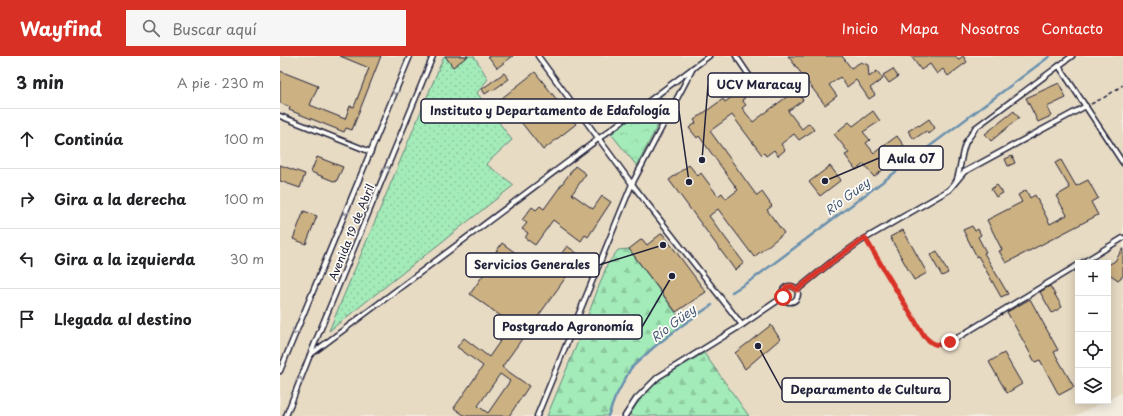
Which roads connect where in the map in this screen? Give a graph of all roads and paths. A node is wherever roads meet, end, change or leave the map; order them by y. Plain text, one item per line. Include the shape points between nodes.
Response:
1 (410, 56) edge
2 (433, 56) edge
3 (538, 56) edge
4 (709, 56) edge
5 (736, 56) edge
6 (1072, 56) edge
7 (694, 66) junction
8 (1059, 66) junction
9 (1123, 85) edge
10 (761, 94) dead end
11 (1086, 106) junction
12 (280, 116) edge
13 (600, 138) junction
14 (371, 152) junction
15 (1123, 164) edge
16 (956, 182) junction
17 (632, 184) junction
18 (865, 238) junction
19 (1123, 238) edge
20 (1087, 260) edge
21 (1075, 267) edge
22 (797, 290) junction
23 (783, 297) junction
24 (742, 325) junction
25 (957, 338) joint
26 (310, 355) junction
27 (280, 371) edge
28 (286, 416) edge
29 (537, 416) edge
30 (625, 416) edge

1 -> 14 lane, Avenida 19 de Abril
26 -> 2 lane, Avenida 19 de Abril
3 - 13 lane
4 - 7 lane
5 - 10 lane
6 - 8 lane
7 - 13 lane
7 - 17 lane
8 - 11 lane
8 - 16 lane via 976,128 966,142
9 - 11 path
11 - 15 lane
11 - 16 lane via 964,172
12 - 14 lane
13 - 17 lane
13 - 26 lane
14 -> 27 lane, Avenida 19 de Abril
16 - 18 lane via 949,190
17 - 24 lane
17 - 29 lane
18 - 22 lane
18 - 25 path via 924,336 932,344 939,345
19 - 20 lane
21 - 25 lane
22 - 23 lane via 792,286 786,287
22 - 23 lane via 798,296 794,301 788,301
23 - 24 lane
24 - 30 lane via 658,377 636,399
28 -> 26 lane, Avenida 19 de Abril

